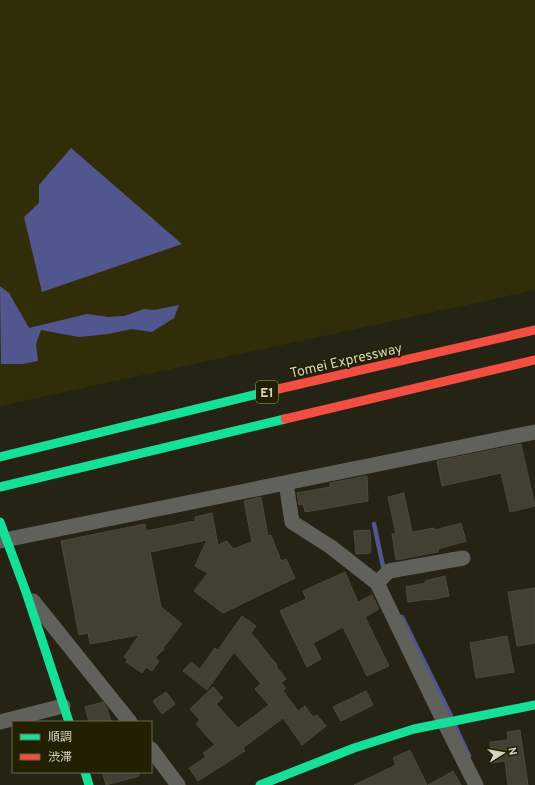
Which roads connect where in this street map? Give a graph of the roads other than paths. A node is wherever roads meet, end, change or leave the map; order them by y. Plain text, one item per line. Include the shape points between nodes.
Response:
1 (535, 330) edge
2 (535, 360) edge
3 (535, 432) edge
4 (0, 457) edge
5 (286, 483) junction
6 (0, 487) edge
7 (0, 522) edge
8 (4, 541) edge
9 (463, 558) dead end
10 (377, 584) junction
11 (26, 592) junction
12 (535, 705) edge
13 (63, 706) junction
14 (68, 721) edge
15 (129, 721) edge
16 (0, 722) edge
17 (444, 722) junction
18 (152, 750) edge
19 (85, 773) edge
20 (89, 785) edge
21 (178, 785) edge
22 (260, 785) edge
23 (476, 785) edge

1 - 4 main road, Tomei Expressway / E1
2 - 6 main road, E1
3 - 5 street
5 - 8 street
5 - 10 street via 292,522 331,547
7 - 8 main road
8 - 11 main road
9 - 10 street via 389,571
10 - 17 street
11 - 13 main road
11 - 15 street
12 - 17 main road
13 - 14 main road
13 - 16 street
17 - 22 main road via 354,748
17 - 23 street
18 - 21 street
19 - 20 main road

